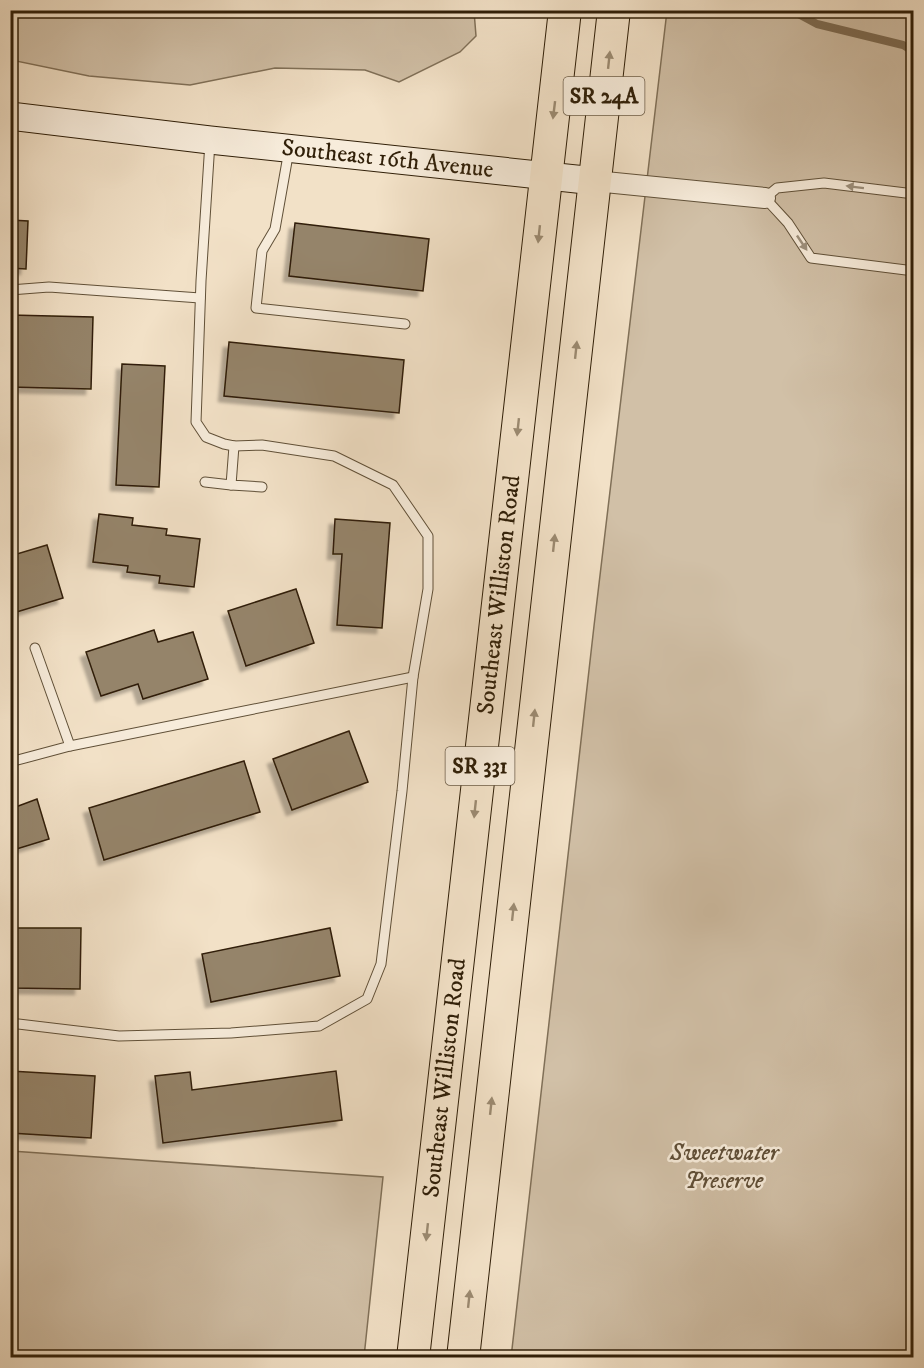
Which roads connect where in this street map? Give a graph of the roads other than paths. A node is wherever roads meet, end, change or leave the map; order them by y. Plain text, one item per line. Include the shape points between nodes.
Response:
1 (565, 10) edge
2 (614, 10) edge
3 (10, 116) edge
4 (210, 140) junction
5 (289, 148) junction
6 (546, 176) junction
7 (595, 181) junction
8 (914, 194) edge
9 (765, 198) junction
10 (914, 271) edge
11 (10, 290) edge
12 (200, 298) junction
13 (405, 324) dead end
14 (234, 446) junction
15 (205, 482) dead end
16 (231, 485) junction
17 (262, 487) dead end
18 (34, 648) dead end
19 (413, 677) junction
20 (70, 746) junction
21 (10, 762) edge
22 (10, 1023) edge
23 (413, 1358) edge
24 (463, 1358) edge

1 -> 6 highway, Southeast Williston Road / SR 24A
7 -> 2 highway, Southeast Williston Road / SR 24A
3 - 4 main road, Southeast 16th Avenue
4 - 5 main road, Southeast 16th Avenue
4 - 12 lane
5 - 6 main road, Southeast 16th Avenue
5 - 13 lane via 275,229 262,251 256,308
6 - 7 main road, Southeast 16th Avenue
6 -> 23 highway, Southeast Williston Road / SR 331
7 - 9 street, Southeast 16th Avenue
24 -> 7 highway, Southeast Williston Road / SR 331
8 -> 9 lane via 824,183 777,188
9 -> 10 lane via 788,223 811,258
11 - 12 lane via 49,287
12 - 14 lane via 196,422 206,437
14 - 16 lane
14 - 19 lane via 262,445 334,456 393,485 428,536 428,589
15 - 16 lane
16 - 17 lane
18 - 20 lane
19 - 20 lane
19 - 22 lane via 381,964 367,999 319,1026 231,1033 119,1036
20 - 21 lane

